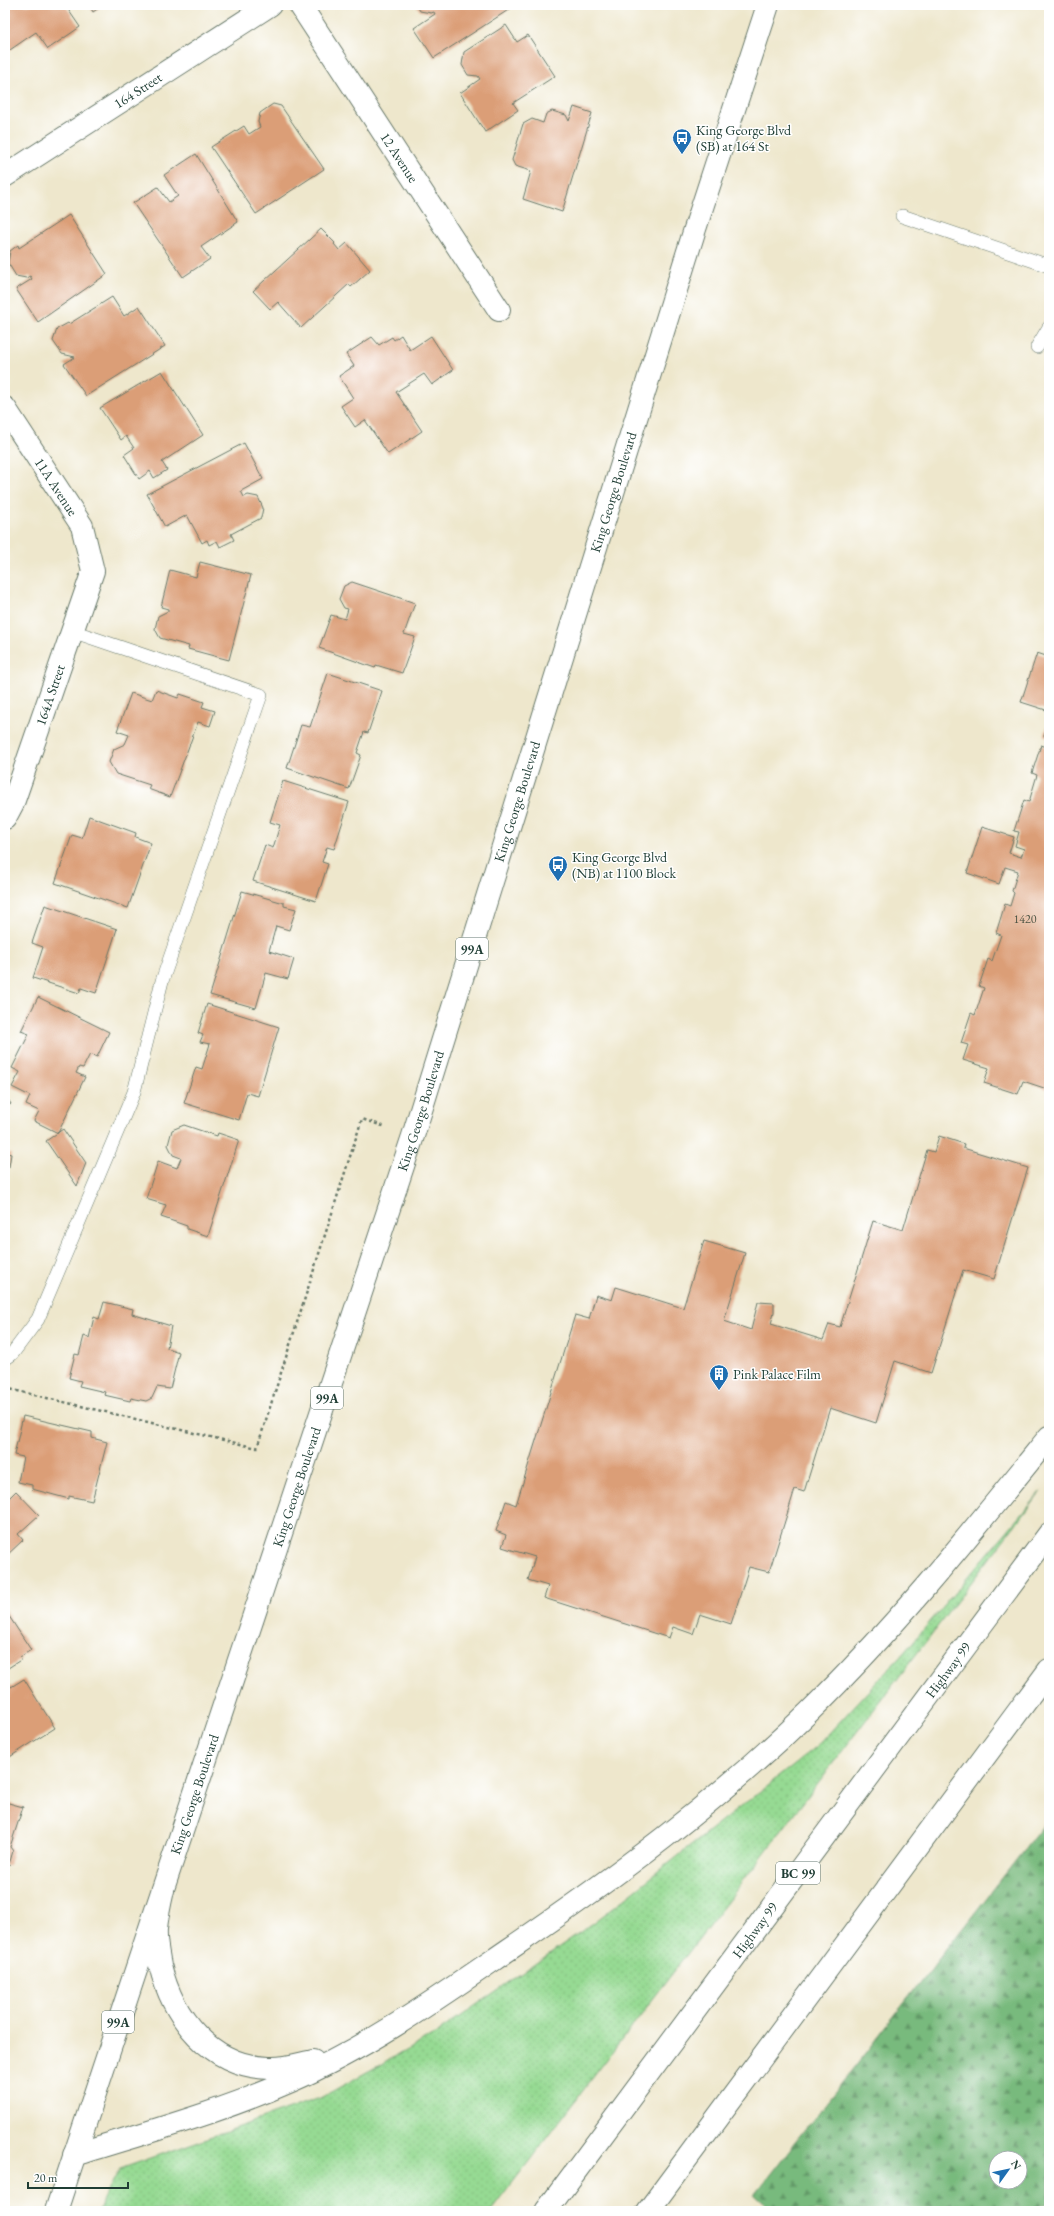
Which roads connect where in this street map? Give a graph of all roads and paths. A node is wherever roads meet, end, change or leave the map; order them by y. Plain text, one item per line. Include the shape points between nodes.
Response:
1 (270, 5) edge
2 (300, 5) edge
3 (768, 5) edge
4 (5, 176) edge
5 (902, 216) dead end
6 (1049, 266) edge
7 (499, 310) dead end
8 (1049, 327) edge
9 (1037, 347) dead end
10 (5, 408) edge
11 (93, 571) joint
12 (72, 631) junction
13 (5, 818) edge
14 (413, 1136) junction
15 (5, 1358) edge
16 (5, 1388) edge
17 (1049, 1437) edge
18 (1049, 1534) edge
19 (1049, 1670) edge
20 (162, 1890) junction
21 (390, 2029) junction
22 (74, 2155) junction
23 (56, 2211) edge
24 (546, 2211) edge
25 (648, 2211) edge

1 - 4 main road, 164 Street
2 - 7 main road, 12 Avenue
3 - 14 main road, King George Boulevard / 99A via 694,232
5 - 6 lane
8 - 9 lane
10 - 11 main road, 11A Avenue via 82,526
11 - 12 main road, 164A Street
12 - 13 main road, 164A Street via 13,803
12 - 15 lane via 262,695 162,981 134,1092 38,1319 12,1354
14 - 16 path via 362,1119 257,1448
14 - 20 main road, King George Boulevard / 99A
17 - 21 main road via 934,1579 870,1650 808,1714 750,1767 620,1872
18 - 24 main road, Highway 99 / BC 99
19 - 25 main road
20 - 21 main road via 156,1929 157,1953 164,1980 175,2006 190,2030 211,2049 240,2063 268,2068 292,2066 335,2054
20 - 22 main road, King George Boulevard / 99A
21 - 22 main road via 290,2081 233,2104
22 - 23 main road, King George Boulevard / 99A

